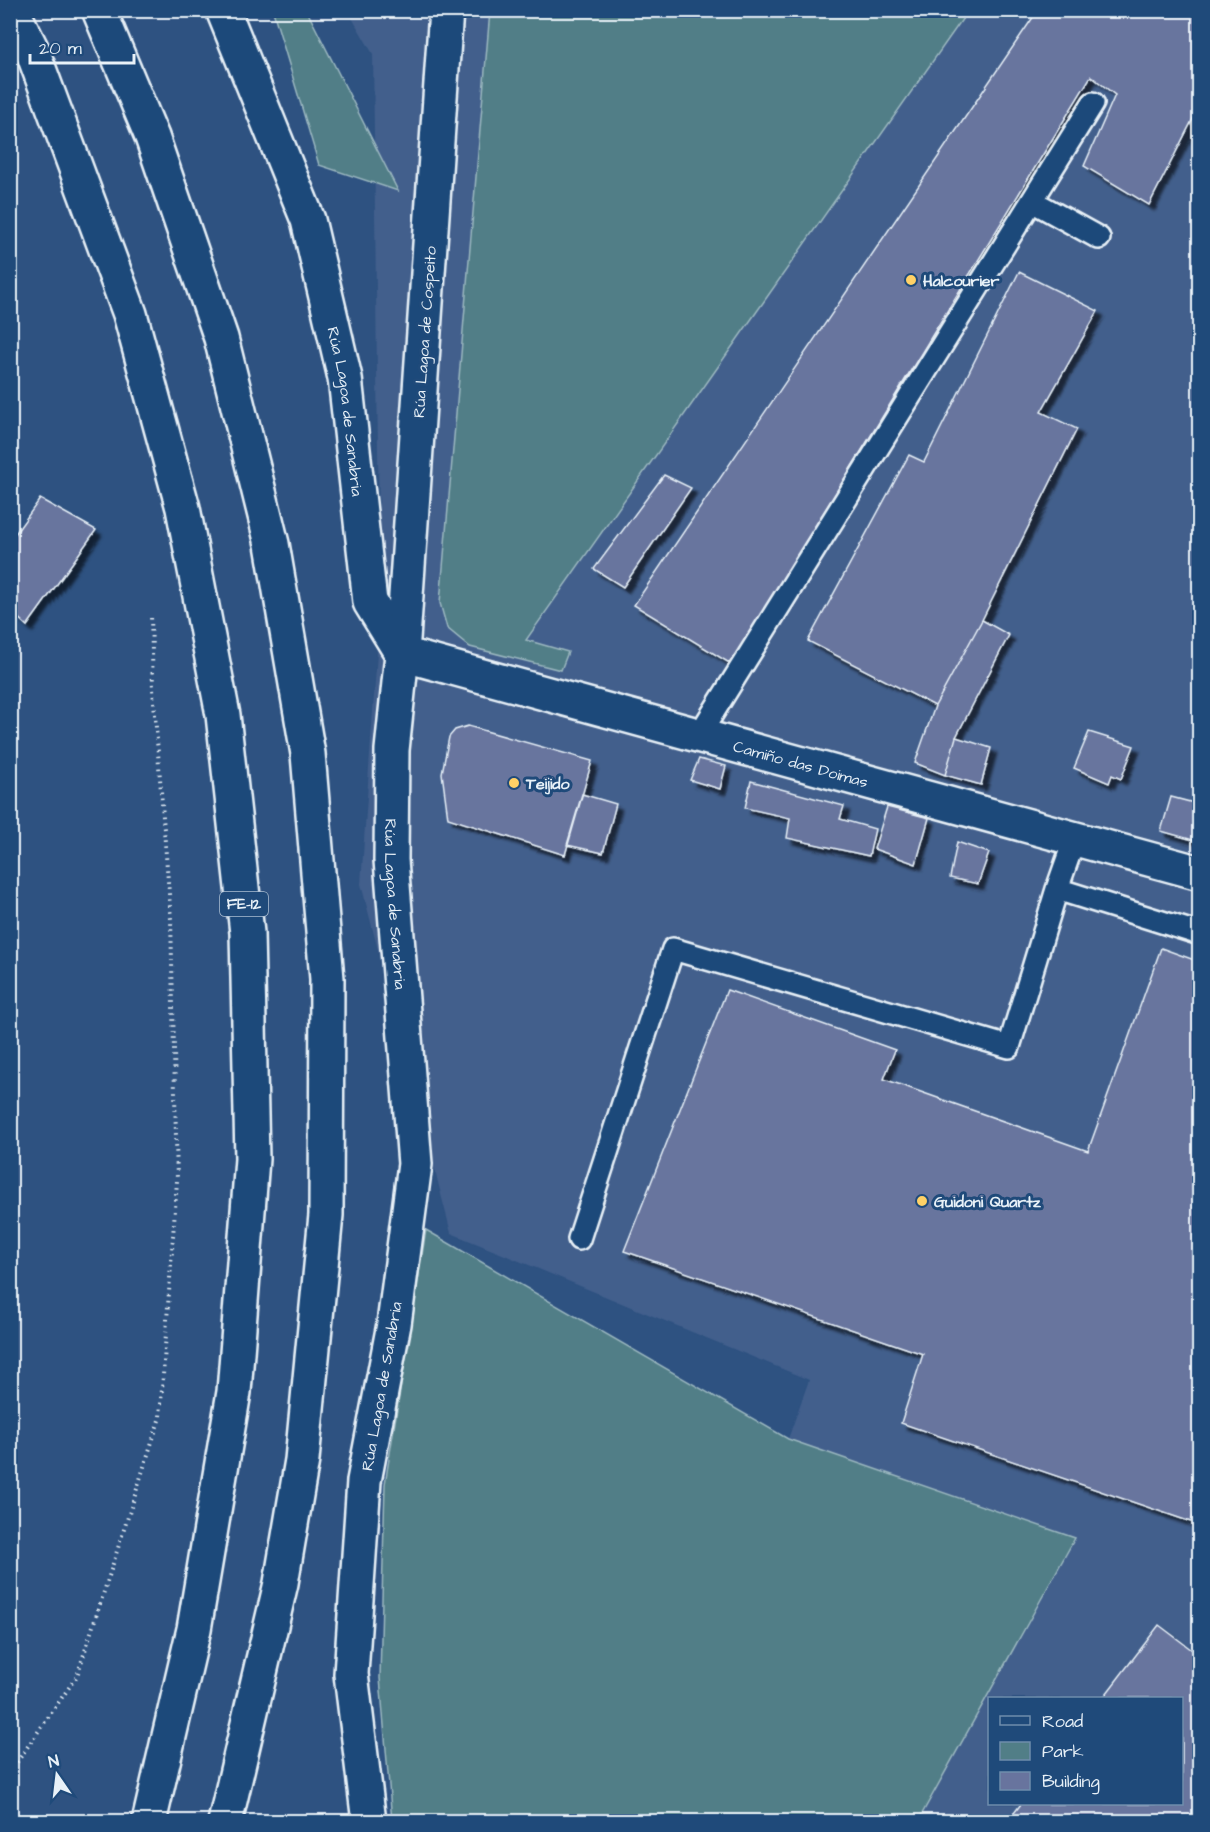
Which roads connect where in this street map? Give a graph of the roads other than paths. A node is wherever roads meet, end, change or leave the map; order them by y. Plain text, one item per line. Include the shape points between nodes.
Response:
1 (12, 10) edge
2 (99, 10) edge
3 (223, 10) edge
4 (447, 10) edge
5 (1093, 104) dead end
6 (1032, 201) junction
7 (1099, 238) dead end
8 (402, 654) junction
9 (699, 735) junction
10 (1075, 838) junction
11 (1200, 873) edge
12 (1058, 889) junction
13 (1200, 934) edge
14 (579, 1239) dead end
15 (149, 1821) edge
16 (225, 1821) edge
17 (369, 1821) edge

1 - 15 main road, FE-12 via 32,50 130,314 183,508 223,715 247,933 252,1159 234,1392 194,1629
2 - 16 main road via 152,137 221,338 272,544 308,754 327,979 326,1215 302,1460 281,1582
3 - 8 main road, Rúa Lagoa de Sanabria via 308,220 345,378 370,602
4 - 8 main road, Rúa Lagoa de Cospeito
5 - 6 lane
6 - 7 lane
6 - 9 lane
8 - 9 main road, Camiño das Doimas
8 - 17 main road, Rúa Lagoa de Sanabria via 392,750 391,860 415,1164 394,1324 364,1481 351,1674
9 - 10 main road, Camiño das Doimas
10 - 11 main road, Camiño das Doimas
10 - 12 lane
12 - 13 lane
12 - 14 lane via 1009,1047 673,949

